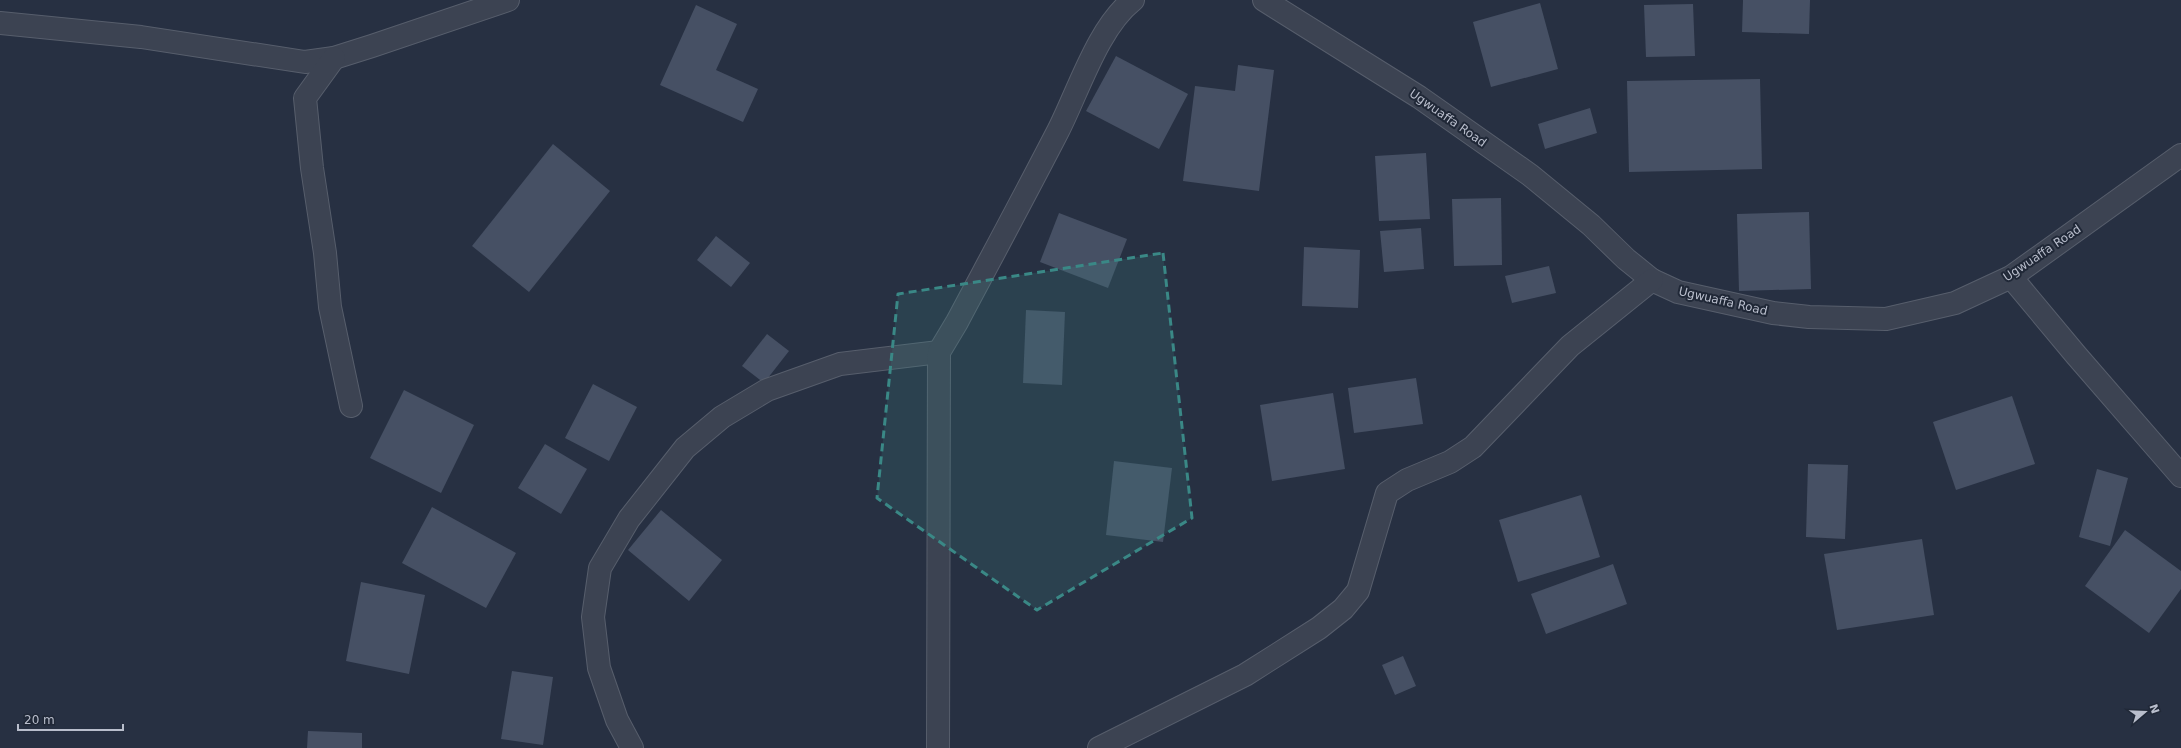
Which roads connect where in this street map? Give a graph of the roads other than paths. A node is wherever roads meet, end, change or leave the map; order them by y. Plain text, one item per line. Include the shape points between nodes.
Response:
1 (508, 0) edge
2 (1133, 0) edge
3 (1264, 0) edge
4 (0, 23) edge
5 (334, 58) junction
6 (2181, 155) edge
7 (2011, 277) junction
8 (1652, 280) junction
9 (939, 352) junction
10 (351, 406) dead end
11 (2181, 476) edge
12 (632, 748) edge
13 (938, 748) edge
14 (1098, 748) edge

1 - 5 street
2 - 9 street via 1114,18 1103,36 1058,130
3 - 8 street, Ugwuaffa Road via 1419,97 1530,175
4 - 5 street via 141,37 304,62
5 - 10 street via 304,98 330,307
6 - 7 street, Ugwuaffa Road
7 - 8 street, Ugwuaffa Road via 1955,303 1886,319 1773,313 1678,292
7 - 11 street
8 - 14 street via 1570,346 1472,447 1450,462 1407,480 1387,493 1358,591 1343,609 1319,628 1245,675
9 - 12 street via 840,364 766,390 722,417 685,448 639,508 600,568 593,617 599,668 617,720
9 - 13 street

